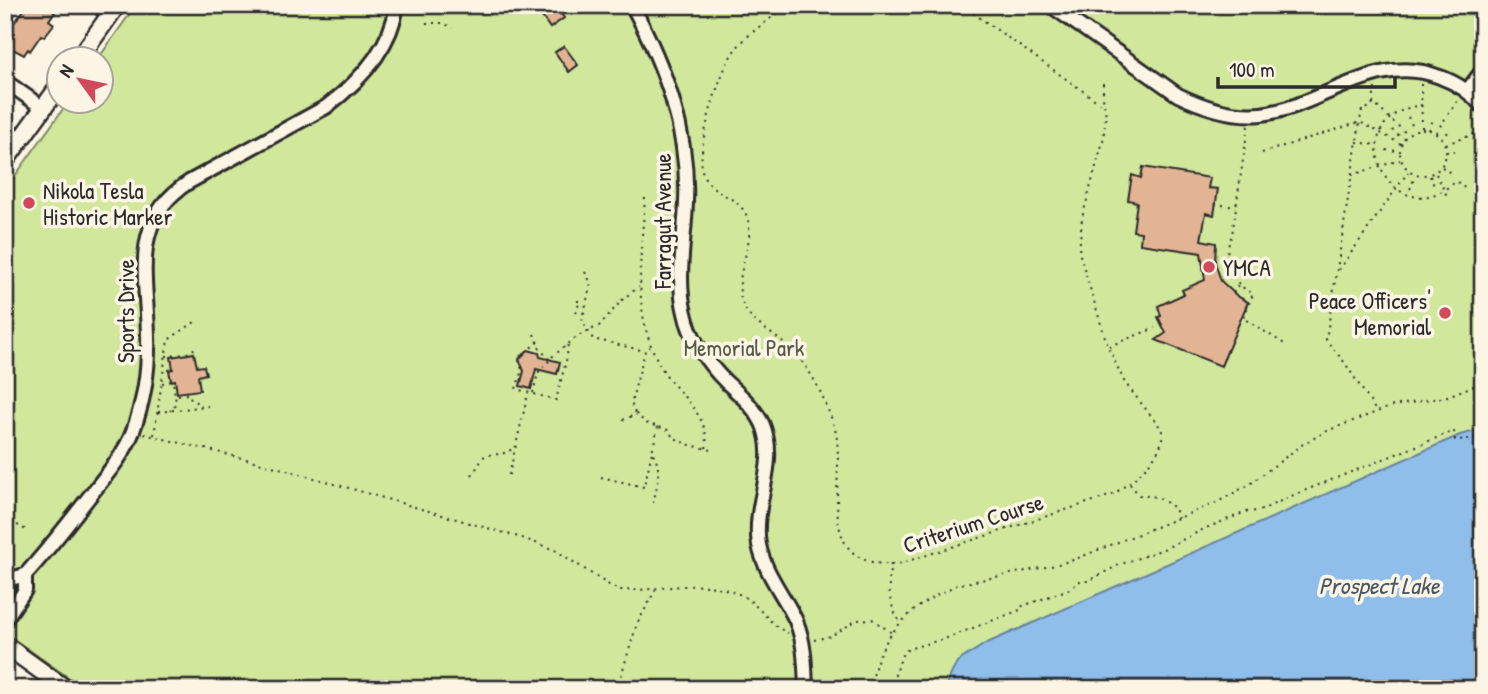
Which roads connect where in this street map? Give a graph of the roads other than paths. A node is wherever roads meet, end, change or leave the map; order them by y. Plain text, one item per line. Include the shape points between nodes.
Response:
1 (397, 5) edge
2 (632, 5) edge
3 (1050, 5) edge
4 (108, 8) edge
5 (86, 46) edge
6 (1483, 69) edge
7 (5, 81) edge
8 (1463, 95) junction
9 (46, 104) edge
10 (43, 108) junction
11 (1478, 109) edge
12 (5, 161) edge
13 (25, 575) junction
14 (5, 587) edge
15 (5, 620) edge
16 (5, 645) edge
17 (66, 689) edge
18 (806, 689) edge

1 - 13 street, Sports Drive via 373,61 340,97 177,189 152,219 145,247 147,358 133,432 112,468
2 - 18 street, Farragut Avenue via 667,80 684,147 684,313 706,357 762,422 769,462 758,511 759,544 768,573 801,636
3 - 8 street via 1178,95 1208,107 1250,114 1276,111 1389,70 1424,72 1451,81
4 - 5 main road
6 - 8 street
7 - 10 street
8 - 11 street
9 - 10 main road
10 - 12 main road
13 - 14 street, Sports Drive via 11,579
13 - 15 street, Sports Drive via 25,590
16 - 17 main road

